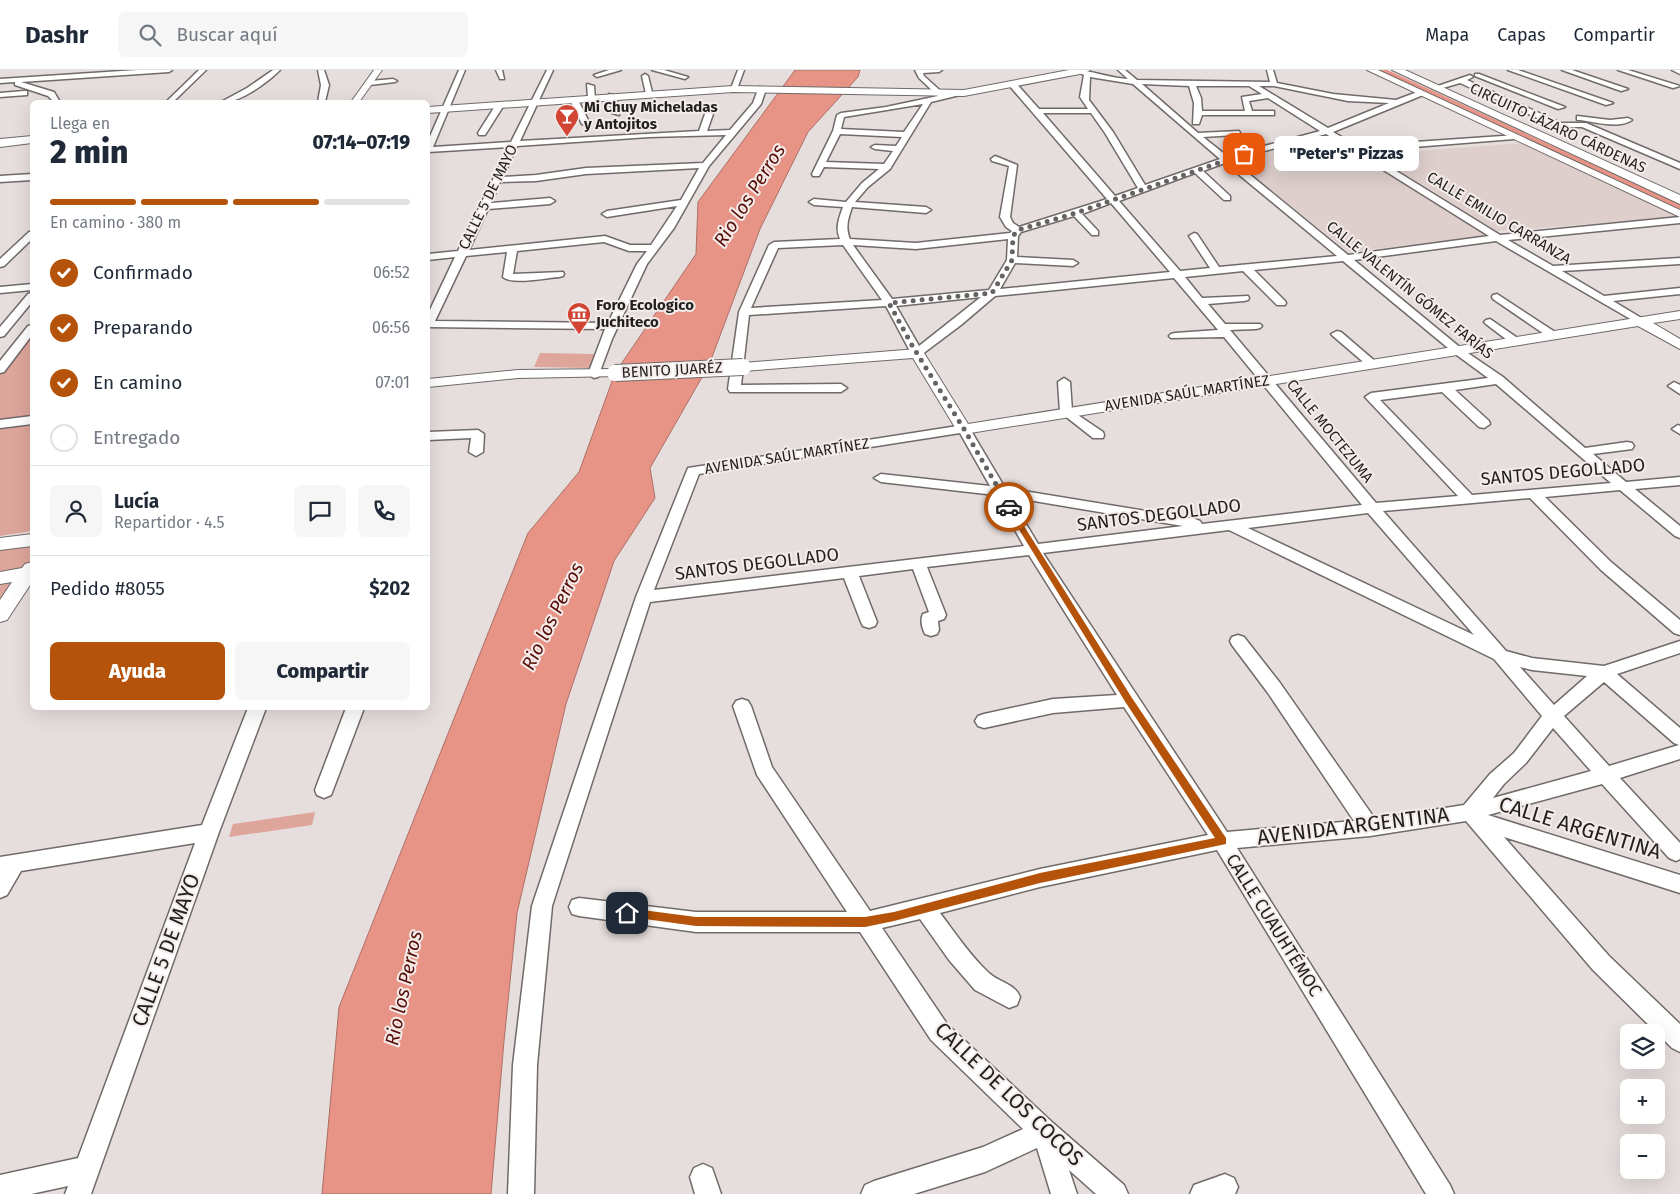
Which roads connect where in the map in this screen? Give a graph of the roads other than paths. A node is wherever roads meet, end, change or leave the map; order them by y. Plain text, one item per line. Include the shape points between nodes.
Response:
1 (169, 70) edge
2 (203, 70) edge
3 (278, 70) edge
4 (321, 70) edge
5 (378, 70) edge
6 (462, 70) edge
7 (498, 70) edge
8 (550, 70) edge
9 (618, 70) edge
10 (654, 70) edge
11 (741, 70) edge
12 (940, 70) edge
13 (1121, 70) edge
14 (1270, 70) edge
15 (1371, 70) edge
16 (1396, 70) edge
17 (1493, 70) edge
18 (1511, 70) edge
19 (1565, 70) edge
20 (1621, 70) edge
21 (1674, 70) edge
22 (918, 71) edge
23 (1082, 72) edge
24 (1680, 72) edge
25 (597, 75) dead end
26 (645, 76) dead end
27 (1474, 76) junction
28 (0, 77) edge
29 (684, 77) dead end
30 (502, 78) dead end
31 (1460, 80) junction
32 (10, 81) junction
33 (393, 81) dead end
34 (0, 82) edge
35 (1136, 82) junction
36 (370, 83) junction
37 (1012, 84) junction
38 (1192, 84) junction
39 (1251, 84) junction
40 (1274, 84) junction
41 (590, 86) dead end
42 (1676, 86) dead end
43 (734, 89) junction
44 (762, 89) junction
45 (1624, 89) dead end
46 (250, 90) junction
47 (1428, 91) junction
48 (24, 93) dead end
49 (650, 94) junction
50 (0, 95) edge
51 (1270, 95) junction
52 (612, 96) junction
53 (942, 96) junction
54 (592, 98) junction
55 (55, 100) edge
56 (171, 100) edge
57 (229, 100) edge
58 (247, 100) edge
59 (322, 100) edge
60 (357, 100) edge
61 (574, 100) junction
62 (928, 101) junction
63 (1403, 101) junction
64 (534, 102) junction
65 (1609, 103) dead end
66 (500, 105) junction
67 (446, 108) junction
68 (430, 110) edge
69 (1037, 111) junction
70 (1094, 111) junction
71 (1199, 113) junction
72 (1249, 113) junction
73 (1271, 113) dead end
74 (616, 114) dead end
75 (709, 114) dead end
76 (1628, 120) dead end
77 (1554, 122) junction
78 (586, 124) dead end
79 (1498, 129) junction
80 (837, 131) junction
81 (1328, 131) junction
82 (1514, 131) junction
83 (732, 132) junction
84 (1193, 132) junction
85 (1236, 132) dead end
86 (482, 133) dead end
87 (702, 133) junction
88 (907, 135) junction
89 (30, 140) edge
90 (1344, 141) junction
91 (0, 143) edge
92 (513, 144) junction
93 (430, 145) edge
94 (875, 147) dead end
95 (898, 149) junction
96 (1356, 149) junction
97 (430, 150) edge
98 (1642, 150) junction
99 (1661, 150) dead end
100 (623, 158) dead end
101 (995, 159) dead end
102 (1227, 159) junction
103 (822, 164) junction
104 (705, 165) junction
105 (1679, 166) edge
106 (887, 167) junction
107 (625, 169) junction
108 (1197, 170) junction
109 (816, 174) dead end
110 (30, 177) edge
111 (0, 179) edge
112 (496, 180) junction
113 (1143, 190) junction
114 (1227, 198) dead end
115 (1113, 200) junction
116 (1680, 200) edge
117 (550, 201) dead end
118 (684, 202) junction
119 (814, 202) dead end
120 (850, 204) junction
121 (486, 206) junction
122 (926, 210) dead end
123 (1076, 213) junction
124 (607, 214) dead end
125 (1680, 214) edge
126 (1680, 220) edge
127 (920, 233) dead end
128 (1016, 233) junction
129 (1095, 233) dead end
130 (30, 236) edge
131 (1194, 236) dead end
132 (1498, 238) junction
133 (846, 242) junction
134 (916, 246) junction
135 (512, 248) junction
136 (654, 248) junction
137 (460, 254) junction
138 (430, 257) edge
139 (1346, 258) junction
140 (1012, 260) junction
141 (1680, 261) edge
142 (0, 264) edge
143 (1245, 267) junction
144 (1551, 269) junction
145 (1078, 270) junction
146 (1216, 270) junction
147 (559, 274) dead end
148 (1177, 274) junction
149 (30, 287) edge
150 (0, 290) edge
151 (1680, 291) edge
152 (992, 293) junction
153 (1497, 297) dead end
154 (30, 298) edge
155 (1244, 298) dead end
156 (1602, 299) junction
157 (1200, 301) junction
158 (889, 303) junction
159 (1280, 303) dead end
160 (744, 312) junction
161 (1680, 314) edge
162 (430, 320) edge
163 (1639, 320) junction
164 (1490, 322) dead end
165 (430, 324) edge
166 (612, 326) junction
167 (1256, 326) dead end
168 (1225, 330) junction
169 (0, 334) edge
170 (1337, 334) dead end
171 (1551, 334) junction
172 (1175, 336) dead end
173 (28, 338) edge
174 (0, 340) edge
175 (1515, 341) junction
176 (1680, 346) edge
177 (1458, 350) junction
178 (917, 353) junction
179 (740, 364) junction
180 (1372, 364) junction
181 (0, 369) edge
182 (594, 374) junction
183 (818, 374) dead end
184 (1499, 380) junction
185 (1268, 381) junction
186 (1064, 382) dead end
187 (430, 383) edge
188 (820, 388) junction
189 (841, 388) dead end
190 (1445, 388) junction
191 (1066, 412) junction
192 (30, 420) edge
193 (0, 424) edge
194 (1484, 424) dead end
195 (964, 429) junction
196 (1098, 435) dead end
197 (430, 436) edge
198 (1627, 446) dead end
199 (476, 452) dead end
200 (1582, 452) junction
201 (881, 478) dead end
202 (1680, 481) edge
203 (1622, 486) junction
204 (999, 491) junction
205 (1534, 494) junction
206 (1468, 499) junction
207 (1372, 508) junction
208 (1230, 525) junction
209 (1214, 527) junction
210 (1680, 534) edge
211 (30, 540) edge
212 (0, 544) edge
213 (1033, 549) junction
214 (918, 563) junction
215 (30, 572) edge
216 (850, 572) junction
217 (30, 573) edge
218 (0, 578) edge
219 (644, 597) junction
220 (0, 615) edge
221 (869, 622) dead end
222 (1680, 629) edge
223 (931, 630) dead end
224 (1238, 641) dead end
225 (1680, 647) edge
226 (1500, 656) junction
227 (1604, 672) junction
228 (1129, 700) junction
229 (742, 706) dead end
230 (256, 710) edge
231 (353, 710) edge
232 (1553, 715) junction
233 (984, 721) dead end
234 (1680, 738) edge
235 (1680, 752) edge
236 (1606, 775) junction
237 (324, 790) dead end
238 (1474, 816) junction
239 (1370, 828) junction
240 (209, 832) junction
241 (1222, 841) junction
242 (1676, 852) dead end
243 (8, 865) edge
244 (1680, 884) edge
245 (0, 889) edge
246 (579, 907) dead end
247 (924, 908) junction
248 (865, 922) junction
249 (1009, 997) dead end
250 (1680, 1040) edge
251 (1044, 1132) junction
252 (87, 1169) junction
253 (0, 1188) edge
254 (78, 1194) edge
255 (521, 1194) edge
256 (874, 1194) edge
257 (1064, 1194) edge
258 (1115, 1194) edge
259 (1441, 1194) edge

1 - 32 street
2 - 56 street
3 - 46 street
4 - 59 street via 325,85
5 - 36 street
6 - 67 street
7 - 30 street
8 - 64 street, CALLE 5 DE MAYO
9 - 25 street
10 - 29 street
11 - 43 street
12 - 22 street
13 - 35 street, CALLE VALENTÍN GÓMEZ FARÍAS
14 - 40 street
15 - 47 street
16 - 47 main road, CIRCUITO LÁZARO CÁRDENAS
17 - 27 street
18 - 65 street
19 - 45 street
20 - 42 street
21 - 24 street
22 - 53 street via 921,78
23 - 35 street
23 - 37 main road
23 - 70 street via 1084,97
26 - 49 street
27 - 31 street
27 - 76 street via 1565,113 1610,122
28 - 32 street
31 - 47 street
31 - 77 street
32 - 34 street
32 - 55 street via 50,94
33 - 36 street
35 - 38 street
35 - 84 street, CALLE VALENTÍN GÓMEZ FARÍAS
36 - 60 street
37 - 53 main road
37 - 69 street, CALLE MOCTEZUMA
38 - 39 street
38 - 71 street via 1198,98
39 - 40 street
39 - 51 street, CALLE EMILIO CARRANZA
40 - 63 street via 1356,100
41 - 54 street
43 - 44 main road
43 - 49 main road
44 - 53 main road
44 - 83 street via 758,104
46 - 57 street
46 - 58 street
47 - 63 street
47 - 79 street
47 - 82 main road, CIRCUITO LÁZARO CÁRDENAS
48 - 50 street
49 - 52 main road
51 - 72 street via 1245,99
51 - 81 street, CALLE EMILIO CARRANZA
52 - 54 main road
52 - 74 street
53 - 62 street
54 - 61 main road
61 - 64 main road
61 - 78 street
62 - 80 street via 841,115
62 - 88 street
63 - 81 street
64 - 66 main road
64 - 92 street, CALLE 5 DE MAYO
66 - 67 main road
66 - 86 street
67 - 68 main road
67 - 93 street
69 - 70 street
69 - 115 street, CALLE MOCTEZUMA
70 - 113 street
71 - 72 street
71 - 84 street
72 - 73 street
75 - 87 street
77 - 82 street
77 - 98 street via 1583,125
79 - 82 street
79 - 90 street
80 - 88 street
80 - 103 street
81 - 90 street, CALLE EMILIO CARRANZA
81 - 102 street
82 - 96 street
82 - 116 main road, CIRCUITO LÁZARO CÁRDENAS
82 - 125 street
83 - 87 street
83 - 104 street
84 - 85 street
84 - 102 street, CALLE VALENTÍN GÓMEZ FARÍAS
87 - 92 street
88 - 95 street
89 - 91 main road
90 - 96 street, CALLE EMILIO CARRANZA
92 - 97 street
92 - 112 street, CALLE 5 DE MAYO
94 - 95 street
95 - 106 street
96 - 132 street, CALLE EMILIO CARRANZA
98 - 99 street
98 - 105 street
100 - 107 street
101 - 128 street via 1013,165 1005,218
102 - 108 street
102 - 139 street, CALLE VALENTÍN GÓMEZ FARÍAS
103 - 106 street
103 - 109 street
104 - 107 street
104 - 118 street
106 - 120 street via 865,185
107 - 112 street
108 - 113 street
108 - 114 street
110 - 111 street
112 - 121 street, CALLE 5 DE MAYO
113 - 115 street
115 - 123 street
115 - 148 street, CALLE MOCTEZUMA
117 - 121 street
118 - 124 street
118 - 136 street
119 - 120 street
120 - 122 street
120 - 133 street via 843,221 842,232
121 - 137 street, CALLE 5 DE MAYO
123 - 128 street
123 - 129 street
126 - 132 street
127 - 134 street
128 - 134 street
128 - 140 street
130 - 142 street
131 - 146 street
132 - 139 street
132 - 144 street, CALLE EMILIO CARRANZA
133 - 134 street
133 - 158 street, CALLE CUAUHTÉMOC
133 - 160 street via 774,245
135 - 136 street via 605,239 629,248
135 - 137 street
135 - 147 street via 508,277
136 - 166 street via 642,264
137 - 138 street
137 - 162 street, CALLE 5 DE MAYO
139 - 143 street
139 - 177 street, CALLE VALENTÍN GÓMEZ FARÍAS
140 - 145 street
140 - 152 street
141 - 144 street
143 - 146 street
143 - 159 street
144 - 156 street, CALLE EMILIO CARRANZA
145 - 148 street
145 - 152 street
146 - 148 street
148 - 157 street, CALLE MOCTEZUMA
149 - 150 street
151 - 156 street
152 - 158 street
152 - 178 street
153 - 171 street
154 - 169 street
155 - 157 street
156 - 163 street, CALLE EMILIO CARRANZA
157 - 168 street, CALLE MOCTEZUMA
158 - 160 street
158 - 178 street, CALLE CUAUHTÉMOC
160 - 179 street
161 - 163 street, AVENIDA SAÚL MARTÍNEZ
163 - 171 street, AVENIDA SAÚL MARTÍNEZ
163 - 176 street, CALLE EMILIO CARRANZA
164 - 175 street
165 - 166 street
166 - 182 street
167 - 168 street
168 - 172 street
168 - 185 street, CALLE MOCTEZUMA
170 - 180 street
171 - 175 street, AVENIDA SAÚL MARTÍNEZ
173 - 174 street
173 - 181 street
175 - 177 street, AVENIDA SAÚL MARTÍNEZ
177 - 180 street, AVENIDA SAÚL MARTÍNEZ
177 - 184 street, CALLE VALENTÍN GÓMEZ FARÍAS
178 - 179 street, BENITO JUARÉZ
178 - 195 street, CALLE CUAUHTÉMOC
179 - 182 street, BENITO JUARÉZ, bridge
179 - 188 street via 734,389
180 - 185 street, AVENIDA SAÚL MARTÍNEZ
182 - 187 street, BENITO JUARÉZ via 518,374
183 - 188 street
184 - 190 street
184 - 200 street, CALLE VALENTÍN GÓMEZ FARÍAS
185 - 191 street, AVENIDA SAÚL MARTÍNEZ
185 - 207 street, CALLE MOCTEZUMA
186 - 191 street
188 - 189 street
190 - 194 street
190 - 206 street via 1370,397
191 - 195 street, AVENIDA SAÚL MARTÍNEZ
191 - 196 street
192 - 193 street
195 - 204 street, CALLE CUAUHTÉMOC
195 - 219 street, AVENIDA SAÚL MARTÍNEZ via 694,471
197 - 199 street via 478,434
198 - 200 street
200 - 203 street, CALLE VALENTÍN GÓMEZ FARÍAS
201 - 204 street
202 - 203 street, SANTOS DEGOLLADO
203 - 205 street, SANTOS DEGOLLADO
203 - 210 street, CALLE VALENTÍN GÓMEZ FARÍAS
204 - 209 street
204 - 213 street, CALLE CUAUHTÉMOC
205 - 206 street, SANTOS DEGOLLADO
205 - 222 street via 1606,566
206 - 207 street, SANTOS DEGOLLADO
207 - 208 street, SANTOS DEGOLLADO
207 - 226 street, CALLE MOCTEZUMA
208 - 209 street, SANTOS DEGOLLADO
208 - 226 street
209 - 213 street, SANTOS DEGOLLADO
211 - 212 street
213 - 214 street, SANTOS DEGOLLADO
213 - 228 street, CALLE CUAUHTÉMOC
214 - 216 street, SANTOS DEGOLLADO
214 - 223 street via 938,615 929,618
215 - 218 street
216 - 219 street, SANTOS DEGOLLADO
216 - 221 street
217 - 220 street
219 - 255 street via 542,906 526,1065
224 - 239 street
225 - 227 street
226 - 227 street via 1532,664
226 - 232 street, CALLE MOCTEZUMA
227 - 232 street
227 - 234 street
228 - 233 street via 1053,706
228 - 241 street, CALLE CUAUHTÉMOC
229 - 248 street, CALLE DE LOS COCOS via 764,770
230 - 240 street, CALLE 5 DE MAYO
231 - 237 street
232 - 236 street, CALLE MOCTEZUMA
232 - 238 street via 1520,758 1497,779
235 - 236 street, AVENIDA ARGENTINA
236 - 238 street, AVENIDA ARGENTINA
236 - 242 street, CALLE MOCTEZUMA
238 - 239 street, AVENIDA ARGENTINA
238 - 244 street, CALLE ARGENTINA
238 - 250 street via 1601,963
239 - 241 street, AVENIDA ARGENTINA
240 - 243 street
240 - 252 street, CALLE 5 DE MAYO
241 - 247 street, AVENIDA ARGENTINA via 1040,878
241 - 259 street, CALLE CUAUHTÉMOC
243 - 245 street
246 - 248 street, AVENIDA ARGENTINA via 696,922
247 - 248 street, AVENIDA ARGENTINA
247 - 249 street via 983,982
248 - 251 street, CALLE DE LOS COCOS via 939,1032
251 - 256 street via 985,1159
251 - 257 street
251 - 258 street, CALLE DE LOS COCOS
252 - 253 street
252 - 254 street, CALLE 5 DE MAYO

